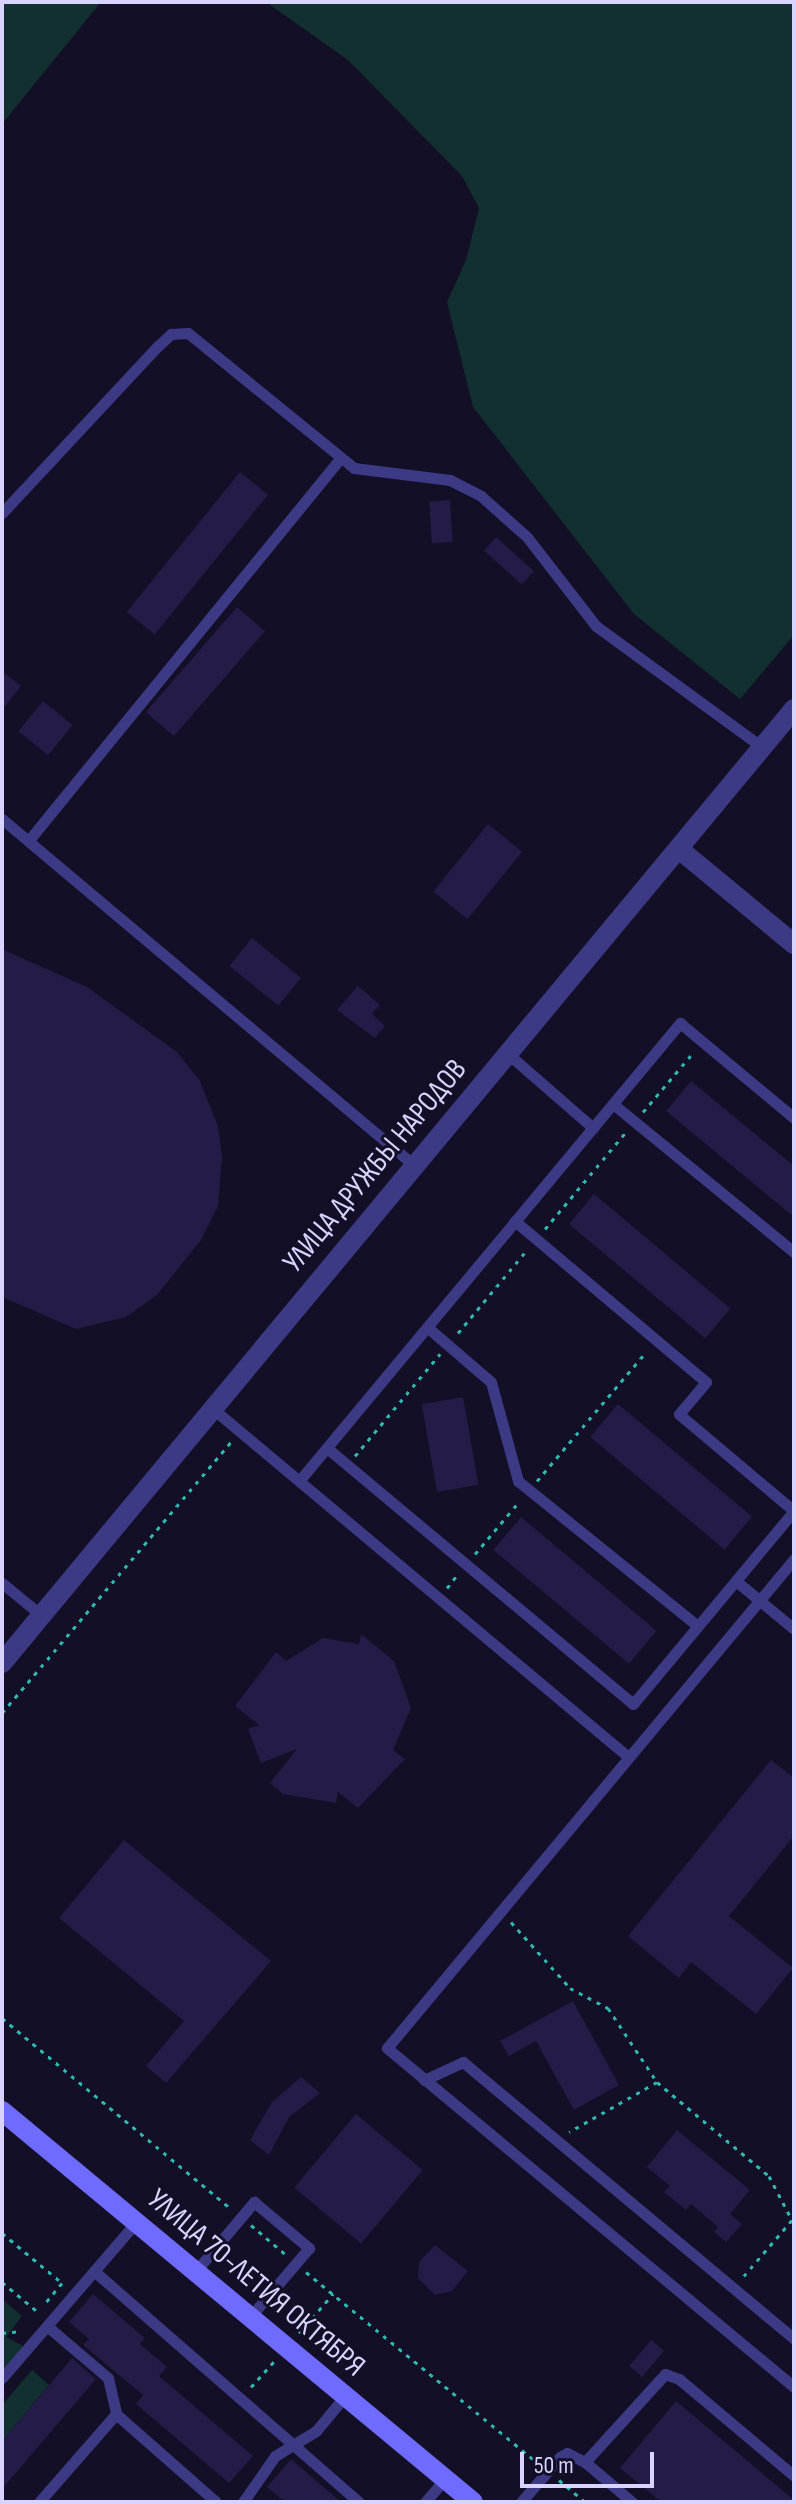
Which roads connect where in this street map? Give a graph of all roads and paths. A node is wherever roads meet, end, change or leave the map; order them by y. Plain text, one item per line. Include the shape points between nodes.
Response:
1 (341, 458) junction
2 (2, 513) edge
3 (794, 709) edge
4 (762, 747) junction
5 (2, 819) edge
6 (29, 840) junction
7 (679, 849) junction
8 (794, 944) edge
9 (702, 1042) junction
10 (508, 1054) junction
11 (613, 1104) junction
12 (794, 1118) edge
13 (635, 1122) junction
14 (593, 1128) junction
15 (415, 1166) junction
16 (515, 1221) junction
17 (537, 1239) junction
18 (794, 1252) edge
19 (427, 1327) junction
20 (656, 1340) junction
21 (448, 1345) junction
22 (212, 1408) junction
23 (240, 1432) junction
24 (327, 1448) junction
25 (347, 1465) junction
26 (299, 1481) junction
27 (529, 1490) junction
28 (794, 1559) edge
29 (466, 1565) junction
30 (736, 1581) junction
31 (2, 1583) edge
32 (438, 1598) junction
33 (759, 1600) junction
34 (42, 1616) junction
35 (698, 1626) junction
36 (794, 1629) edge
37 (2, 1663) edge
38 (2, 1713) edge
39 (626, 1755) junction
40 (501, 1910) junction
41 (424, 2080) junction
42 (657, 2082) junction
43 (2, 2111) edge
44 (556, 2140) junction
45 (793, 2220) edge
46 (136, 2222) junction
47 (2, 2233) edge
48 (94, 2271) junction
49 (195, 2272) junction
50 (2, 2282) edge
51 (734, 2288) junction
52 (42, 2306) dead end
53 (38, 2312) dead end
54 (250, 2317) junction
55 (47, 2326) junction
56 (794, 2339) edge
57 (2, 2378) edge
58 (794, 2387) edge
59 (345, 2396) junction
60 (116, 2414) junction
61 (294, 2445) junction
62 (585, 2462) junction
63 (794, 2476) edge
64 (445, 2479) junction
65 (39, 2502) edge
66 (216, 2502) edge
67 (243, 2502) edge
68 (359, 2502) edge
69 (425, 2502) edge
70 (473, 2502) edge
71 (521, 2502) edge
72 (632, 2502) edge

1 - 2 lane via 203,341 188,333 171,334
1 - 4 lane via 368,473 420,473 450,480 481,496 527,537 596,626
1 - 6 lane
3 - 4 street, УЛИЦА ДРУЖБЫ НАРОДОВ
4 - 7 street, УЛИЦА ДРУЖБЫ НАРОДОВ
5 - 6 lane
6 - 15 lane
7 - 8 street
7 - 10 street, УЛИЦА ДРУЖБЫ НАРОДОВ
9 - 11 lane via 680,1023
9 - 12 lane
9 - 13 path
10 - 14 lane
10 - 15 street, УЛИЦА ДРУЖБЫ НАРОДОВ
11 - 13 lane
11 - 14 lane
13 - 17 path
13 - 18 lane
14 - 16 lane
15 - 22 street, УЛИЦА ДРУЖБЫ НАРОДОВ
16 - 17 lane
16 - 19 lane
17 - 20 lane
17 - 21 path
19 - 21 lane
19 - 24 lane
20 - 27 path
20 - 30 lane via 706,1382 679,1414 794,1511
21 - 25 path
21 - 27 lane via 491,1382 518,1481
22 - 23 lane
22 - 34 street, УЛИЦА ДРУЖБЫ НАРОДОВ
23 - 26 lane
23 - 38 path
24 - 25 lane
24 - 26 lane
25 - 29 lane
26 - 32 lane
27 - 29 path
27 - 35 lane
28 - 33 lane
29 - 32 path
29 - 35 lane via 633,1704
30 - 33 lane
30 - 35 lane
31 - 34 lane
32 - 39 lane
33 - 36 lane
33 - 39 lane
34 - 37 street, УЛИЦА ДРУЖБЫ НАРОДОВ
39 - 40 lane
40 - 41 lane via 387,2048
40 - 42 path via 570,1988 608,2008
41 - 44 lane via 463,2062
41 - 58 lane
42 - 44 path
42 - 45 path via 769,2176
43 - 46 main road, УЛИЦА 70-ЛЕТИЯ ОКТЯБРЯ
44 - 51 lane
45 - 51 path
46 - 48 lane
46 - 49 main road, УЛИЦА 70-ЛЕТИЯ ОКТЯБРЯ
47 - 52 path via 62,2283
48 - 55 lane
48 - 61 lane
49 - 54 main road, УЛИЦА 70-ЛЕТИЯ ОКТЯБРЯ
49 - 54 lane via 254,2202 309,2248
50 - 53 path
51 - 56 lane
54 - 59 main road, УЛИЦА 70-ЛЕТИЯ ОКТЯБРЯ
55 - 57 lane
55 - 60 lane via 108,2378
59 - 61 lane via 316,2431
59 - 64 main road, УЛИЦА 70-ЛЕТИЯ ОКТЯБРЯ
60 - 65 lane
60 - 66 lane
61 - 67 lane via 261,2471
61 - 68 lane
62 - 63 lane via 665,2374 679,2379
62 - 71 lane via 567,2453 560,2457
62 - 72 lane
64 - 69 lane
64 - 70 main road, УЛИЦА 70-ЛЕТИЯ ОКТЯБРЯ

